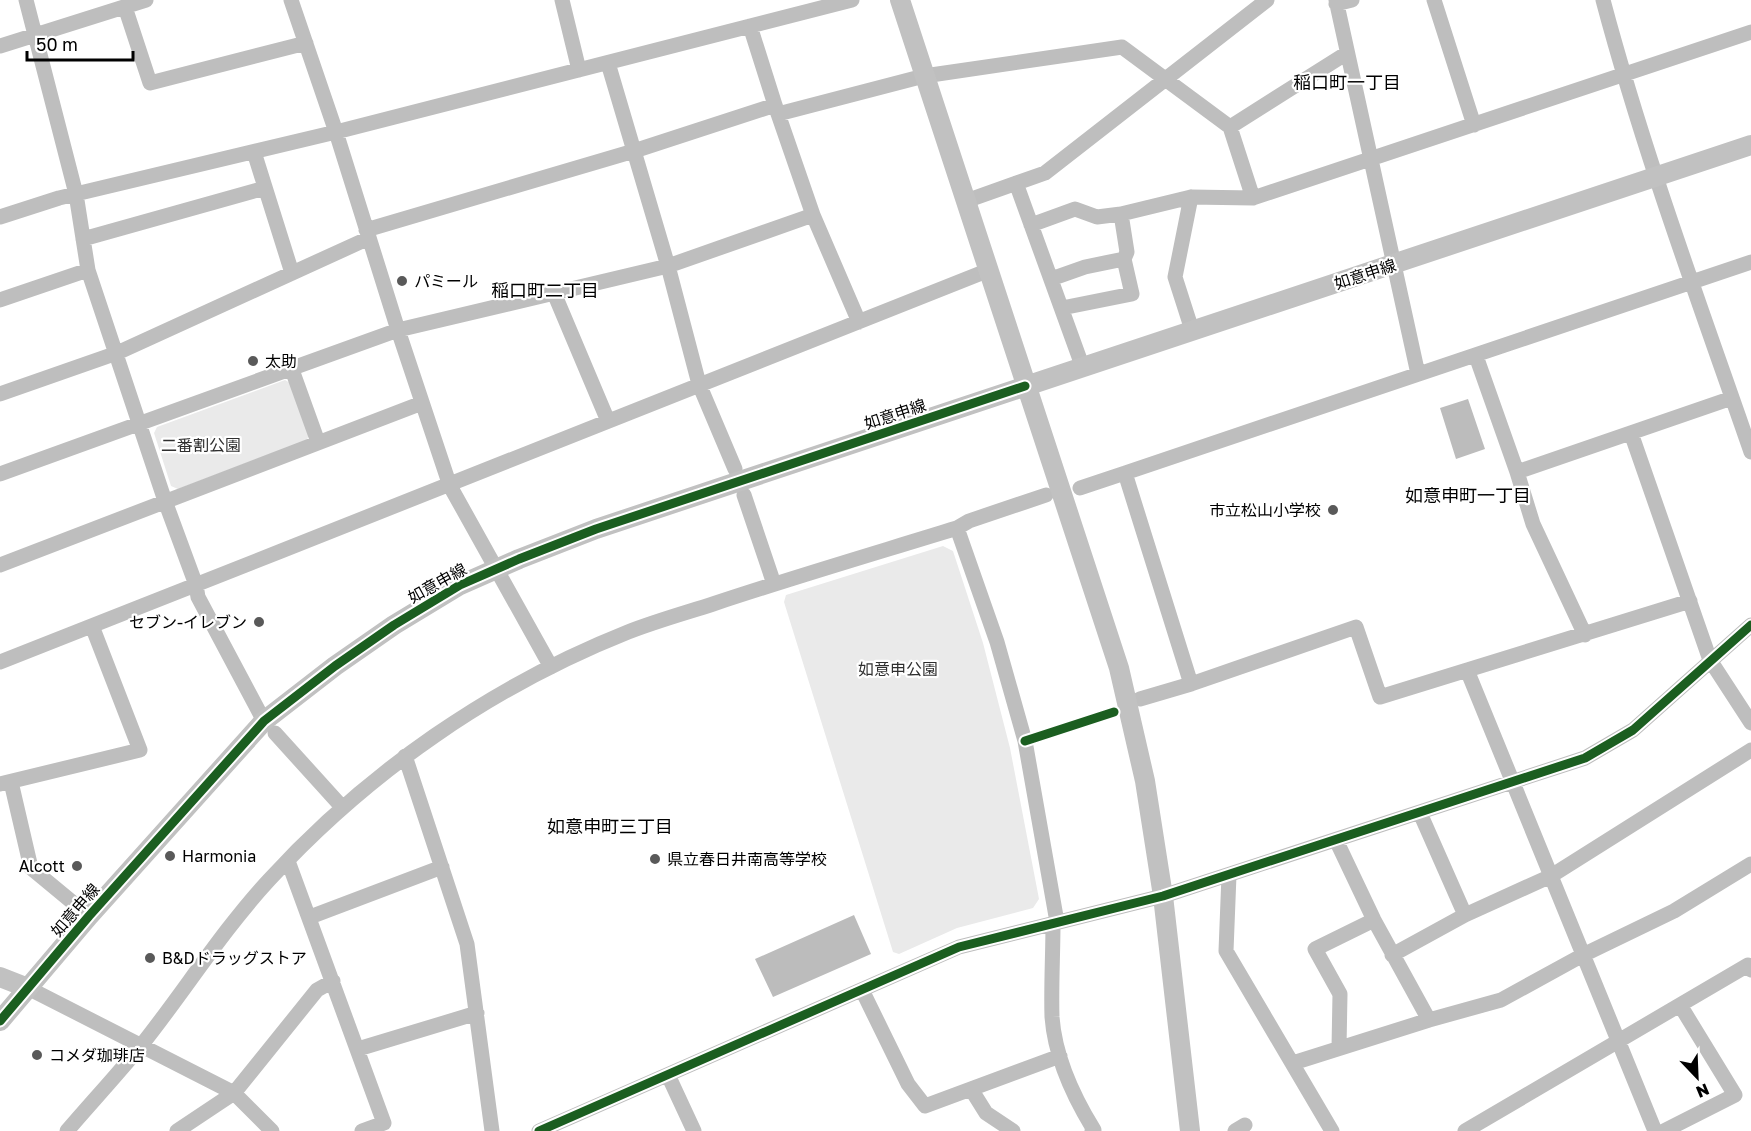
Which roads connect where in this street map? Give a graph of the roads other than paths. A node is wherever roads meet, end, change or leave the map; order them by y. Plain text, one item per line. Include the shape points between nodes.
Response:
1 (26, 0) edge
2 (146, 0) edge
3 (291, 0) edge
4 (562, 0) edge
5 (852, 0) edge
6 (900, 0) edge
7 (1267, 0) edge
8 (1352, 0) edge
9 (1434, 0) edge
10 (1603, 0) edge
11 (1336, 2) edge
12 (125, 7) junction
13 (750, 26) junction
14 (1751, 32) edge
15 (36, 34) junction
16 (306, 43) junction
17 (0, 46) edge
18 (1347, 53) junction
19 (608, 63) junction
20 (579, 70) junction
21 (1623, 75) junction
22 (924, 76) junction
23 (1165, 79) junction
24 (777, 110) junction
25 (1474, 124) junction
26 (1230, 127) junction
27 (336, 132) junction
28 (1751, 145) edge
29 (634, 151) junction
30 (254, 152) junction
31 (1371, 159) junction
32 (1655, 177) junction
33 (1016, 183) junction
34 (265, 188) junction
35 (76, 194) junction
36 (1191, 197) junction
37 (1253, 198) junction
38 (966, 201) junction
39 (1121, 214) junction
40 (813, 215) junction
41 (0, 217) edge
42 (1031, 225) junction
43 (368, 234) junction
44 (83, 239) junction
45 (1124, 259) junction
46 (1751, 262) edge
47 (1394, 265) junction
48 (668, 266) junction
49 (88, 270) junction
50 (989, 270) junction
51 (292, 273) junction
52 (1051, 279) junction
53 (1692, 283) junction
54 (554, 293) junction
55 (0, 300) edge
56 (1062, 308) junction
57 (859, 322) junction
58 (398, 330) junction
59 (1192, 330) junction
60 (117, 353) junction
61 (1476, 356) junction
62 (291, 367) junction
63 (1083, 368) junction
64 (1418, 374) junction
65 (699, 384) junction
66 (1025, 386) junction
67 (0, 394) edge
68 (1732, 398) junction
69 (422, 403) junction
70 (608, 421) junction
71 (139, 423) junction
72 (1632, 433) junction
73 (318, 442) junction
74 (1751, 452) edge
75 (735, 470) dead end
76 (1517, 472) junction
77 (1125, 473) junction
78 (0, 474) edge
79 (450, 486) junction
80 (1080, 488) dead end
81 (744, 495) dead end
82 (1046, 495) dead end
83 (165, 501) junction
84 (957, 528) junction
85 (0, 565) edge
86 (496, 568) junction
87 (774, 584) junction
88 (196, 585) junction
89 (1690, 601) junction
90 (1751, 625) edge
91 (92, 626) junction
92 (1585, 634) junction
93 (1710, 660) junction
94 (0, 662) edge
95 (551, 668) junction
96 (1467, 670) junction
97 (1191, 684) junction
98 (1140, 699) dead end
99 (1751, 723) edge
100 (270, 727) junction
101 (1751, 750) edge
102 (405, 756) junction
103 (5, 783) edge
104 (1513, 783) junction
105 (342, 807) junction
106 (1420, 813) junction
107 (1336, 840) junction
108 (288, 861) junction
109 (442, 867) junction
110 (1749, 869) edge
111 (1229, 875) junction
112 (1551, 876) junction
113 (1163, 896) junction
114 (1465, 915) junction
115 (89, 916) junction
116 (310, 917) junction
117 (1374, 920) junction
118 (1055, 922) junction
119 (1392, 955) junction
120 (1583, 955) junction
121 (1751, 970) edge
122 (0, 977) edge
123 (333, 981) junction
124 (28, 988) junction
125 (861, 990) junction
126 (1680, 1005) junction
127 (477, 1013) junction
128 (1429, 1020) junction
129 (0, 1021) edge
130 (1618, 1041) junction
131 (140, 1046) junction
132 (1339, 1048) junction
133 (358, 1049) junction
134 (1060, 1056) junction
135 (1293, 1063) junction
136 (668, 1075) junction
137 (972, 1089) junction
138 (234, 1093) junction
139 (74, 1128) edge
140 (177, 1131) edge
141 (272, 1131) edge
142 (362, 1131) edge
143 (492, 1131) edge
144 (540, 1131) edge
145 (693, 1131) edge
146 (1013, 1131) edge
147 (1092, 1131) edge
148 (1190, 1131) edge
149 (1332, 1131) edge
150 (1465, 1131) edge
151 (1655, 1131) edge
152 (1664, 1131) edge

1 - 15 street
2 - 12 street
3 - 16 street
4 - 20 street
5 - 13 street
6 - 22 street
7 - 23 street
8 - 11 street
9 - 25 street
10 - 21 street
11 - 18 street
12 - 15 street
12 - 16 street via 150,83
13 - 19 street
13 - 24 street
14 - 21 street
15 - 17 street
15 - 35 street
16 - 27 street
18 - 26 street
18 - 31 street
19 - 20 street
19 - 29 street
20 - 27 street
21 - 25 street
21 - 32 street
22 - 23 street via 1122,47
22 - 24 street
22 - 38 street
23 - 26 street
23 - 33 street via 1045,173
24 - 29 street
24 - 40 street
25 - 31 street
26 - 37 street
27 - 30 street
27 - 43 street
28 - 32 street, 如意申線
29 - 43 street
29 - 48 street
30 - 34 street
30 - 35 street
31 - 37 street
31 - 47 street
32 - 47 street, 如意申線
32 - 53 street
33 - 38 street
33 - 42 street
34 - 44 street
34 - 51 street
35 - 41 street
35 - 44 street
36 - 37 street
36 - 39 street
36 - 59 street via 1175,277
38 - 50 street
39 - 42 street via 1097,217 1075,209
39 - 45 street via 1127,252
40 - 48 street
40 - 57 street
42 - 52 street
43 - 51 street
43 - 58 street
44 - 49 street
45 - 52 street
45 - 56 street via 1132,294
46 - 53 street
47 - 59 street, 如意申線
47 - 64 street
48 - 54 street
48 - 65 street
49 - 55 street
49 - 60 street
50 - 57 street
50 - 66 street
51 - 60 street
52 - 56 street
53 - 61 street
53 - 68 street
54 - 58 street
54 - 70 street
56 - 63 street
57 - 65 street
58 - 62 street
58 - 69 street
59 - 63 street, 如意申線
60 - 67 street
60 - 71 street
61 - 64 street
61 - 76 street
62 - 71 street
62 - 73 street
63 - 66 street, 如意申線
64 - 77 street
65 - 70 street
65 - 75 street
66 - 86 street, 如意申線 via 596,529
66 - 113 street via 1119,668 1145,781
68 - 72 street
68 - 74 street
69 - 73 street
69 - 79 street
70 - 79 street
71 - 78 street
71 - 83 street
72 - 76 street
72 - 89 street
73 - 83 street
76 - 92 street via 1533,525
77 - 80 street
77 - 97 street
79 - 86 street
79 - 88 street
81 - 87 street
82 - 84 street
83 - 85 street
83 - 88 street
84 - 87 street
84 - 118 street via 997,642 1024,741
86 - 95 street
86 - 100 street, 如意申線 via 394,624 335,666
87 - 95 street via 628,632
88 - 91 street
88 - 100 street via 198,597
89 - 92 street
89 - 93 street
90 - 93 street
91 - 94 street
91 - 103 street via 140,750
92 - 96 street
93 - 99 street
93 - 104 street via 1632,730 1585,758
95 - 102 street via 462,717
96 - 97 street via 1380,697 1356,627
96 - 104 street
97 - 98 street
100 - 105 street
100 - 115 street, 如意申線
101 - 112 street
102 - 105 street
102 - 109 street
103 - 115 street via 31,868
104 - 106 street
104 - 112 street
105 - 108 street
106 - 107 street
106 - 114 street
107 - 111 street
107 - 117 street
108 - 116 street
108 - 131 street via 220,940
109 - 116 street
109 - 127 street via 467,944
110 - 120 street
111 - 113 street
111 - 135 street via 1226,951
112 - 114 street
112 - 120 street
113 - 118 street
113 - 148 street
114 - 119 street
115 - 124 street, 如意申線
116 - 123 street
117 - 119 street
117 - 132 street via 1316,949 1340,994
118 - 125 street via 959,947
118 - 134 street via 1052,1018
119 - 128 street
120 - 128 street via 1501,1000
120 - 130 street
121 - 126 street via 1748,965
122 - 124 street
123 - 133 street
123 - 138 street via 317,990
124 - 129 street, 如意申線
124 - 131 street
125 - 136 street
125 - 137 street via 908,1084 925,1106
126 - 130 street
126 - 152 street via 1735,1095
127 - 133 street
127 - 143 street
128 - 132 street
130 - 150 street
130 - 151 street
131 - 138 street
131 - 139 street
132 - 135 street
133 - 142 street via 384,1123
134 - 137 street
134 - 147 street
135 - 149 street
136 - 144 street
136 - 145 street
137 - 146 street via 986,1113
138 - 140 street
138 - 141 street

